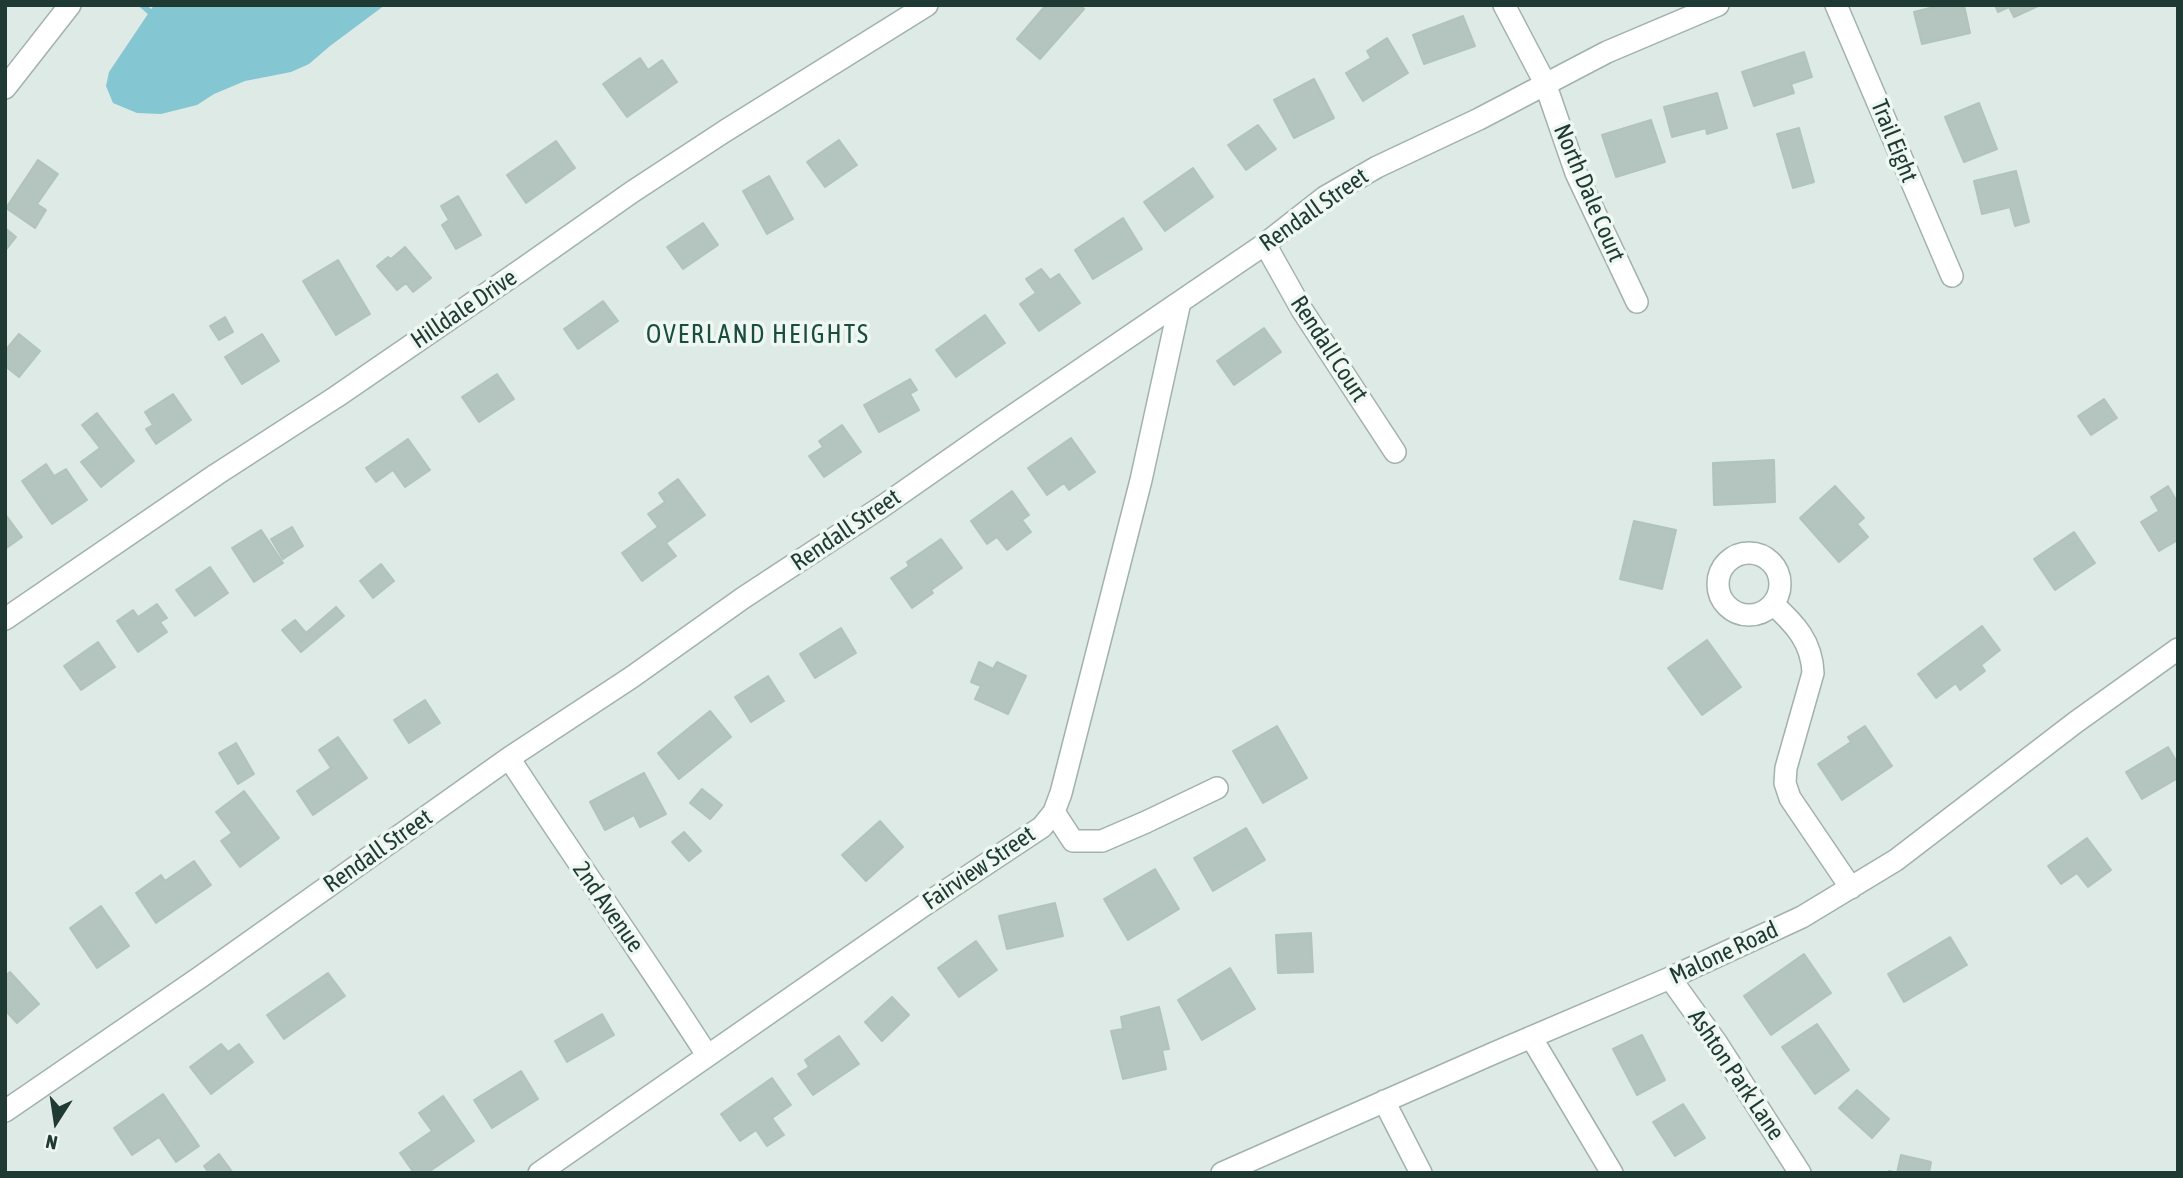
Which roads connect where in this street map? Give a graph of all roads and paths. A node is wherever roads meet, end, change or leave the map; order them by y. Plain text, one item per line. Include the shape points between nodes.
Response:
1 (927, 5) edge
2 (1504, 5) edge
3 (1718, 5) edge
4 (1836, 5) edge
5 (65, 7) edge
6 (1545, 83) junction
7 (5, 88) edge
8 (1265, 244) junction
9 (1952, 276) dead end
10 (1180, 302) junction
11 (1637, 302) dead end
12 (1395, 452) dead end
13 (1773, 604) dead end
14 (5, 619) edge
15 (2176, 654) edge
16 (509, 758) junction
17 (1217, 788) dead end
18 (1054, 812) junction
19 (1851, 888) junction
20 (1670, 978) junction
21 (1531, 1037) junction
22 (707, 1055) junction
23 (1384, 1101) junction
24 (5, 1111) edge
25 (539, 1173) edge
26 (1222, 1173) edge
27 (1421, 1173) edge
28 (1612, 1173) edge
29 (1800, 1173) edge

1 - 14 street, Hilldale Drive via 632,192
2 - 6 street, North Dale Court
3 - 6 street, Rendall Street
4 - 9 street, Trail Eight
5 - 7 street
6 - 8 street, Rendall Street via 1377,167 1325,197
6 - 11 street, North Dale Court via 1576,173
8 - 10 street, Rendall Street
8 - 12 street, Rendall Court via 1302,310
10 - 16 street, Rendall Street
10 - 18 street, Fairview Street via 1141,480
13 - 19 street via 1797,626 1813,659 1785,783 1790,798
15 - 19 street, Malone Road via 2076,722 1896,860
16 - 22 street, 2nd Avenue
16 - 24 street, Rendall Street
17 - 18 street via 1102,841 1073,841
18 - 22 street, Fairview Street via 1042,827
19 - 20 street, Malone Road via 1771,933
20 - 21 street, Malone Road
20 - 29 street, Ashton Park Lane
21 - 23 street, Malone Road
21 - 28 street
22 - 25 street, Fairview Street
23 - 26 street, Malone Road
23 - 27 street

